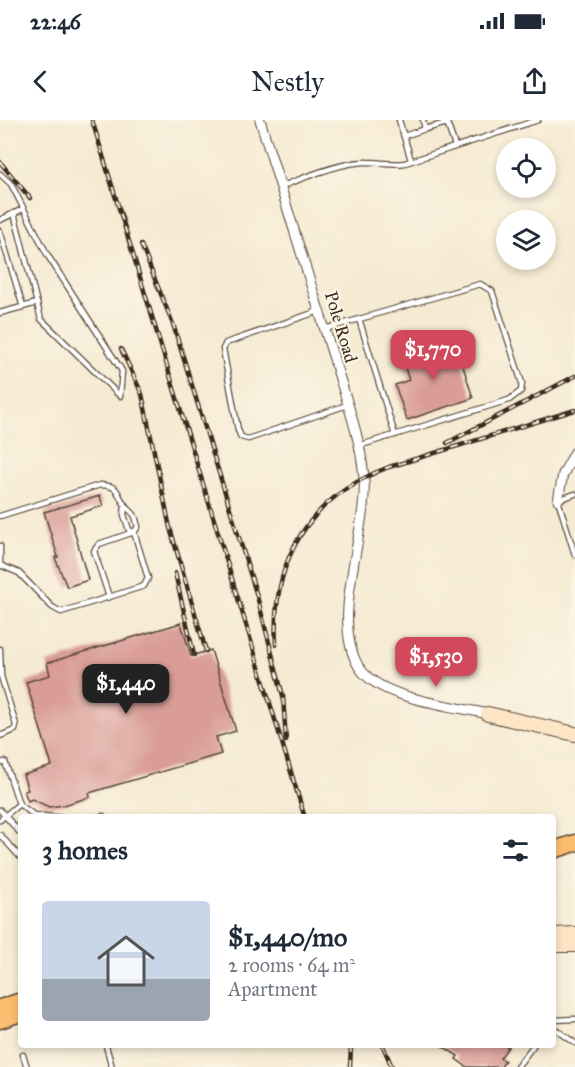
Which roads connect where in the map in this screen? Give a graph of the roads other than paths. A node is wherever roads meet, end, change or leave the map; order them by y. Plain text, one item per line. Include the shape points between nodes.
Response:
1 (260, 120) edge
2 (399, 120) edge
3 (423, 120) edge
4 (538, 120) edge
5 (425, 129) junction
6 (404, 136) junction
7 (454, 146) junction
8 (411, 160) junction
9 (0, 174) edge
10 (280, 187) junction
11 (23, 209) junction
12 (14, 213) junction
13 (0, 220) edge
14 (0, 231) edge
15 (37, 303) junction
16 (23, 307) junction
17 (319, 311) junction
18 (0, 314) edge
19 (360, 319) junction
20 (325, 329) junction
21 (347, 405) junction
22 (395, 435) junction
23 (358, 446) junction
24 (575, 452) edge
25 (575, 494) edge
26 (558, 500) junction
27 (125, 505) junction
28 (0, 516) edge
29 (134, 532) junction
30 (0, 546) edge
31 (575, 555) edge
32 (0, 565) edge
33 (109, 597) junction
34 (0, 649) edge
35 (488, 714) joint
36 (575, 734) edge
37 (0, 736) edge
38 (0, 764) edge
39 (19, 804) junction
40 (0, 810) edge
41 (33, 814) edge
42 (2, 818) edge
43 (18, 831) edge
44 (575, 833) edge
45 (0, 835) edge
46 (556, 839) edge
47 (575, 843) edge
48 (556, 849) edge
49 (18, 855) edge
50 (575, 934) edge
51 (556, 935) edge
52 (556, 945) edge
53 (575, 945) edge
54 (18, 1002) edge
55 (0, 1008) edge
56 (18, 1014) edge
57 (575, 1019) edge
58 (0, 1020) edge
59 (556, 1020) edge
60 (556, 1029) edge
61 (575, 1043) edge
62 (107, 1048) edge
63 (531, 1048) edge
64 (23, 1055) dead end
65 (27, 1067) edge
66 (112, 1067) edge
67 (517, 1067) edge

1 - 10 street, Pole Road
2 - 6 lane
3 - 5 lane
4 - 7 lane
5 - 6 lane
5 - 7 lane via 447,123
6 - 8 lane
7 - 8 lane
8 - 10 lane via 387,165 366,162
9 - 11 lane via 11,184
10 - 17 street, Pole Road
11 - 12 lane
11 - 15 lane via 48,256 122,370 120,396 41,320
12 - 13 lane
12 - 15 lane
14 - 16 lane
15 - 16 lane
16 - 18 lane
17 - 20 street, Pole Road
17 - 21 lane via 226,343 223,349 238,430 241,437 248,439
19 - 20 lane
19 - 22 lane
19 - 22 lane via 480,284 492,291 522,383 521,391 509,400
20 - 21 street, Pole Road
21 - 23 street, Pole Road
22 - 23 lane
23 - 35 street, Pole Road via 364,487 349,597 349,636 359,668 375,684 394,692
24 - 26 street via 563,474
25 - 26 lane
26 - 31 lane
27 - 28 lane via 120,493 111,486 100,485
27 - 29 lane via 125,522
27 - 29 lane via 134,512 138,526
29 - 33 lane via 148,578 144,586
29 - 33 lane via 99,544 94,551
30 - 32 lane
32 - 33 lane via 19,573 52,607 62,612
34 - 37 lane via 1,676 16,725 15,730
35 - 36 main road
38 - 39 lane via 5,762
39 - 41 lane
39 - 42 lane
40 - 42 lane
42 - 43 lane
44 - 46 highway
45 - 49 lane
47 - 48 highway
50 - 51 main road
52 - 53 main road
54 - 55 highway
56 - 58 highway
57 - 59 lane
60 - 61 lane
62 - 66 lane
63 - 67 lane
64 - 65 lane

